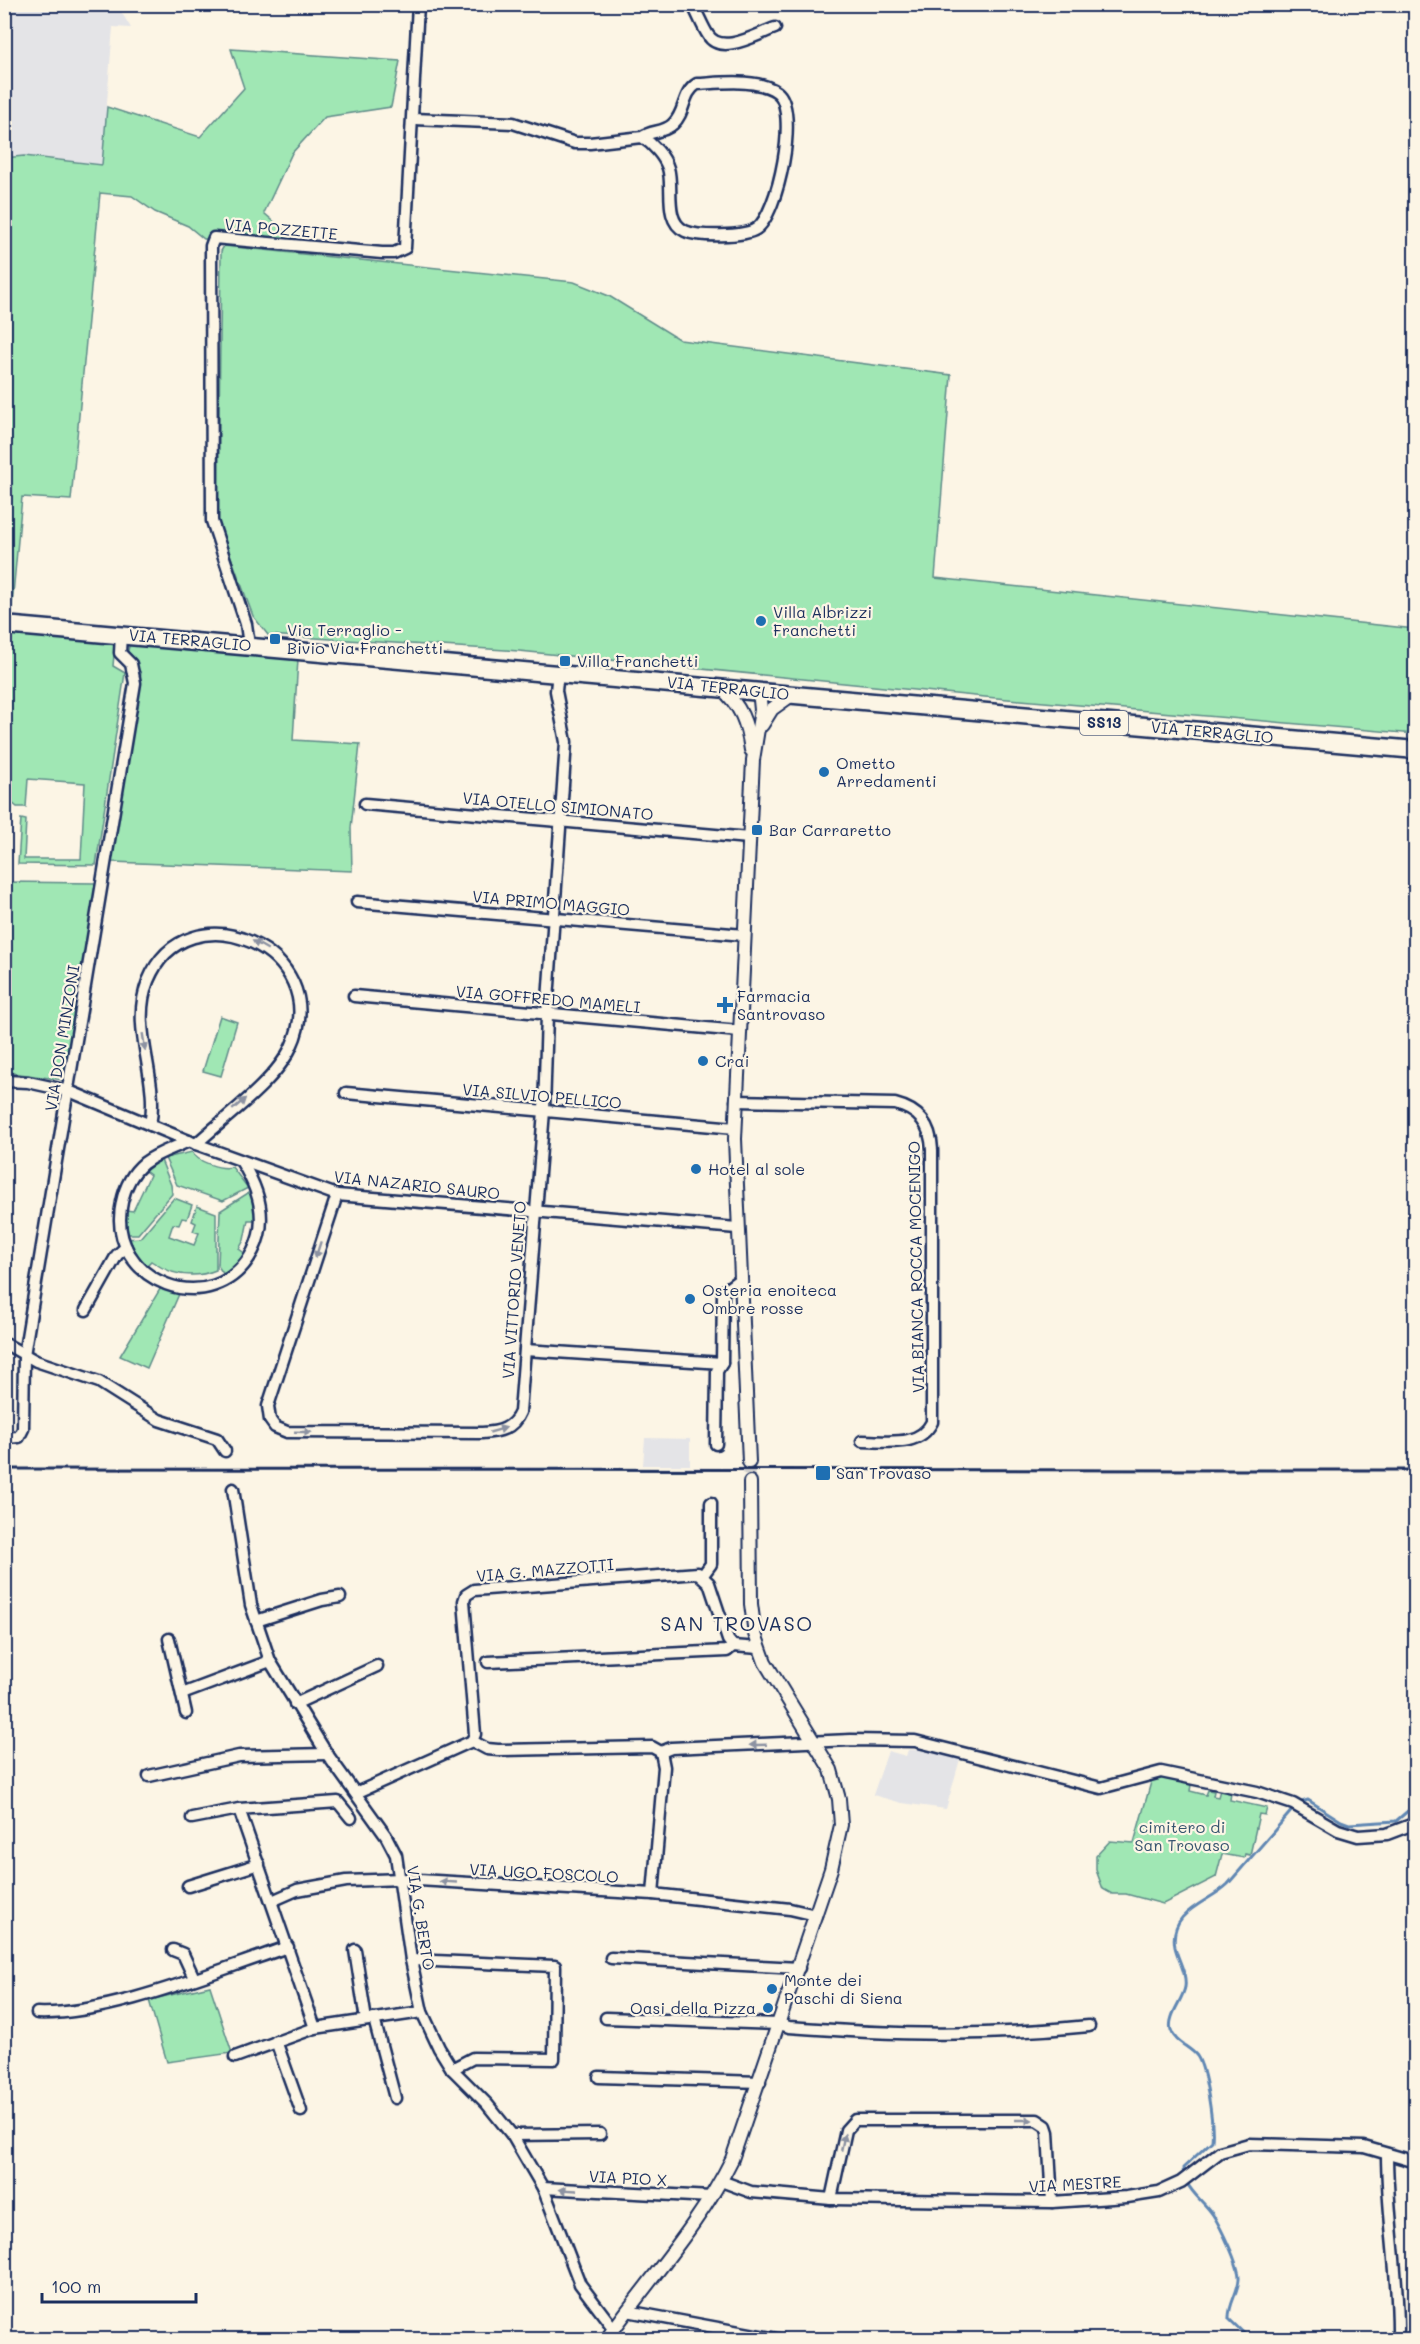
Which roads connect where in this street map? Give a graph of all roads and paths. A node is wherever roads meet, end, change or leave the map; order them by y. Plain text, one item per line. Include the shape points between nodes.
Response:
1 (418, 4) edge
2 (692, 4) edge
3 (775, 28) dead end
4 (413, 119) junction
5 (642, 137) junction
6 (4, 625) edge
7 (121, 634) junction
8 (249, 645) junction
9 (558, 672) junction
10 (719, 686) junction
11 (759, 690) junction
12 (793, 694) junction
13 (747, 722) junction
14 (758, 731) junction
15 (1416, 750) edge
16 (753, 759) junction
17 (365, 804) dead end
18 (561, 820) junction
19 (749, 838) junction
20 (357, 902) dead end
21 (555, 919) junction
22 (744, 935) junction
23 (354, 996) dead end
24 (547, 1015) junction
25 (739, 1031) junction
26 (4, 1081) edge
27 (69, 1091) junction
28 (346, 1093) dead end
29 (736, 1101) junction
30 (544, 1111) junction
31 (150, 1125) junction
32 (735, 1128) junction
33 (192, 1143) junction
34 (242, 1161) junction
35 (337, 1195) junction
36 (535, 1212) junction
37 (737, 1228) junction
38 (126, 1247) junction
39 (740, 1279) junction
40 (86, 1310) dead end
41 (4, 1343) edge
42 (525, 1350) junction
43 (24, 1355) junction
44 (722, 1364) junction
45 (4, 1438) edge
46 (862, 1441) dead end
47 (716, 1444) dead end
48 (225, 1451) dead end
49 (749, 1462) tunnel mouth
50 (750, 1482) tunnel mouth
51 (233, 1489) dead end
52 (711, 1503) dead end
53 (704, 1575) junction
54 (340, 1597) dead end
55 (256, 1621) junction
56 (169, 1639) dead end
57 (733, 1646) junction
58 (759, 1648) junction
59 (270, 1661) junction
60 (488, 1662) dead end
61 (377, 1666) dead end
62 (182, 1694) junction
63 (296, 1704) junction
64 (186, 1713) dead end
65 (472, 1741) junction
66 (816, 1743) junction
67 (661, 1752) junction
68 (327, 1754) junction
69 (149, 1776) dead end
70 (356, 1793) junction
71 (239, 1809) junction
72 (192, 1818) dead end
73 (351, 1818) dead end
74 (1416, 1823) edge
75 (259, 1864) junction
76 (402, 1879) junction
77 (188, 1886) dead end
78 (653, 1894) junction
79 (272, 1901) junction
80 (816, 1915) junction
81 (288, 1947) junction
82 (173, 1950) dead end
83 (355, 1950) dead end
84 (610, 1958) dead end
85 (411, 1960) junction
86 (799, 1968) junction
87 (194, 1978) junction
88 (422, 2012) junction
89 (37, 2013) dead end
90 (606, 2018) dead end
91 (370, 2019) junction
92 (780, 2024) junction
93 (1089, 2026) dead end
94 (315, 2028) junction
95 (276, 2041) junction
96 (235, 2057) dead end
97 (452, 2069) junction
98 (600, 2077) dead end
99 (760, 2082) junction
100 (395, 2098) dead end
101 (302, 2111) dead end
102 (600, 2134) dead end
103 (512, 2135) junction
104 (1387, 2154) junction
105 (1416, 2162) edge
106 (722, 2181) junction
107 (543, 2188) junction
108 (711, 2197) junction
109 (831, 2199) junction
110 (1052, 2202) junction
111 (627, 2311) junction
112 (614, 2329) junction
113 (1398, 2330) dead end
114 (606, 2340) edge
115 (783, 2340) edge

1 - 4 street, VIA POZZETTE
2 - 3 street via 708,35 718,43 731,44
4 - 5 street via 513,123 574,142
4 - 8 street, VIA POZZETTE via 405,248 382,253 214,238 211,246 212,521 246,624
5 - 5 street via 667,166 672,216 677,226 685,231 724,235 747,232 763,220 789,122 785,101 764,86 697,84 686,95 673,124
6 - 7 main road, VIA TERRAGLIO / SS13
7 - 8 main road, VIA TERRAGLIO / SS13
7 - 27 street, VIA DON MINZONI via 120,653 131,664 135,682
8 - 9 main road, VIA TERRAGLIO / SS13
9 - 10 main road, VIA TERRAGLIO / SS13
9 - 18 street, VIA VITTORIO VENETO via 556,691 566,734
10 - 11 main road, VIA TERRAGLIO / SS13
10 - 13 street
11 - 12 main road, VIA TERRAGLIO / SS13
11 - 13 street
11 - 14 street
12 - 14 street via 772,709
12 - 15 main road, VIA TERRAGLIO / SS13
13 - 16 street
14 - 16 street
16 - 19 street
17 - 18 street, VIA OTELLO SIMIONATO
18 - 19 street, VIA OTELLO SIMIONATO
18 - 21 street, VIA VITTORIO VENETO
19 - 22 street
20 - 21 street, VIA PRIMO MAGGIO
21 - 22 street, VIA PRIMO MAGGIO
21 - 24 street, VIA VITTORIO VENETO
22 - 25 street
23 - 24 street, VIA GOFFREDO MAMELI
24 - 25 street, VIA GOFFREDO MAMELI
24 - 30 street, VIA VITTORIO VENETO
25 - 29 street
26 - 27 street, VIA NAZARIO SAURO
27 - 31 street, VIA NAZARIO SAURO
27 - 43 street, VIA DON MINZONI
28 - 30 street, VIA SILVIO PELLICO
29 - 32 street
29 - 46 street, VIA BIANCA ROCCA MOCENIGO via 895,1104 919,1114 927,1126 932,1150 932,1422 927,1431 912,1440
30 - 32 street, VIA SILVIO PELLICO
30 - 36 street, VIA VITTORIO VENETO
31 - 33 street, VIA NAZARIO SAURO
33 -> 31 street via 262,1084 295,1039 297,1000 290,977 271,952 244,937 212,935 183,943 167,955 149,978 141,1009 154,1106
32 - 37 street
33 - 34 street, VIA NAZARIO SAURO
33 - 38 street via 145,1162 134,1173 120,1209
34 - 35 street, VIA NAZARIO SAURO
34 - 38 street via 255,1188 262,1226 250,1257 235,1273 211,1286 172,1287 142,1270
35 - 36 street, VIA NAZARIO SAURO
35 -> 42 street, VIA VITTORIO VENETO via 268,1406 275,1427 287,1432 497,1432 512,1425 520,1412
36 - 37 street, VIA NAZARIO SAURO
36 - 42 street, VIA VITTORIO VENETO
37 - 39 street
38 - 40 street via 117,1255
39 - 44 street via 723,1292
39 - 49 street
41 - 43 street
42 - 44 street
43 - 45 street, VIA DON MINZONI via 23,1429 19,1437
43 - 48 street via 99,1382 159,1420 217,1439
44 - 47 street via 717,1371
50 - 58 street via 751,1604
51 - 55 street, VIA G. BERTO
52 - 53 street via 711,1564
53 - 57 street
53 - 65 street, VIA G. MAZZOTTI via 669,1573 474,1590 466,1595 475,1734
54 - 55 street
55 - 59 street, VIA G. BERTO
56 - 62 street
57 - 58 street
57 - 60 street via 727,1651
58 - 66 street
59 - 62 street
59 - 63 street, VIA G. BERTO
61 - 63 street
62 - 64 street
63 - 68 street, VIA G. BERTO
65 - 67 street via 498,1750 652,1747
65 - 70 street
66 -> 67 street via 672,1748
66 - 74 street via 915,1741 1101,1788 1154,1772 1167,1773 1257,1792 1297,1806 1338,1830 1358,1836 1387,1834
66 - 80 street via 836,1783 841,1825
67 - 78 street via 664,1767
68 - 69 street via 239,1756
68 - 70 street, VIA G. BERTO
70 - 76 street, VIA G. BERTO via 386,1836
71 - 72 street
71 - 73 street via 338,1802
71 - 75 street
75 - 77 street
75 - 79 street
78 -> 76 street, VIA UGO FOSCOLO
76 - 79 street, VIA UGO FOSCOLO via 346,1881 297,1890
76 - 85 street, VIA G. BERTO
78 - 80 street, VIA UGO FOSCOLO
79 - 81 street
80 - 86 street
81 - 87 street
81 - 94 street
82 - 87 street via 183,1954
83 - 91 street
84 - 86 street
85 - 88 street, VIA G. BERTO
85 - 97 street via 555,1966 554,2059 473,2058
86 - 92 street
87 - 89 street via 124,2000 59,2014
88 - 91 street
88 - 97 street, VIA G. BERTO
90 - 92 street
91 - 94 street
91 - 100 street
92 - 93 street via 934,2036 1022,2034
92 - 99 street
94 - 95 street
95 - 96 street
95 - 101 street
97 - 103 street, VIA G. BERTO via 488,2104
98 - 99 street
99 - 106 street via 741,2140
102 - 103 street
103 - 107 street, VIA G. BERTO
104 - 105 street, VIA MESTRE
104 - 110 street, VIA MESTRE via 1364,2147 1239,2145 1220,2152 1181,2182 1160,2192
104 - 113 street
106 - 108 street
106 - 109 street, VIA MESTRE via 751,2192
108 -> 107 street, VIA PIO X
107 - 112 street, VIA G. BERTO via 579,2284
108 - 111 street
109 - 110 street, VIA MESTRE
109 -> 110 street via 846,2130 855,2120 1037,2120 1048,2132
111 - 112 street
111 - 115 street
112 - 114 street

